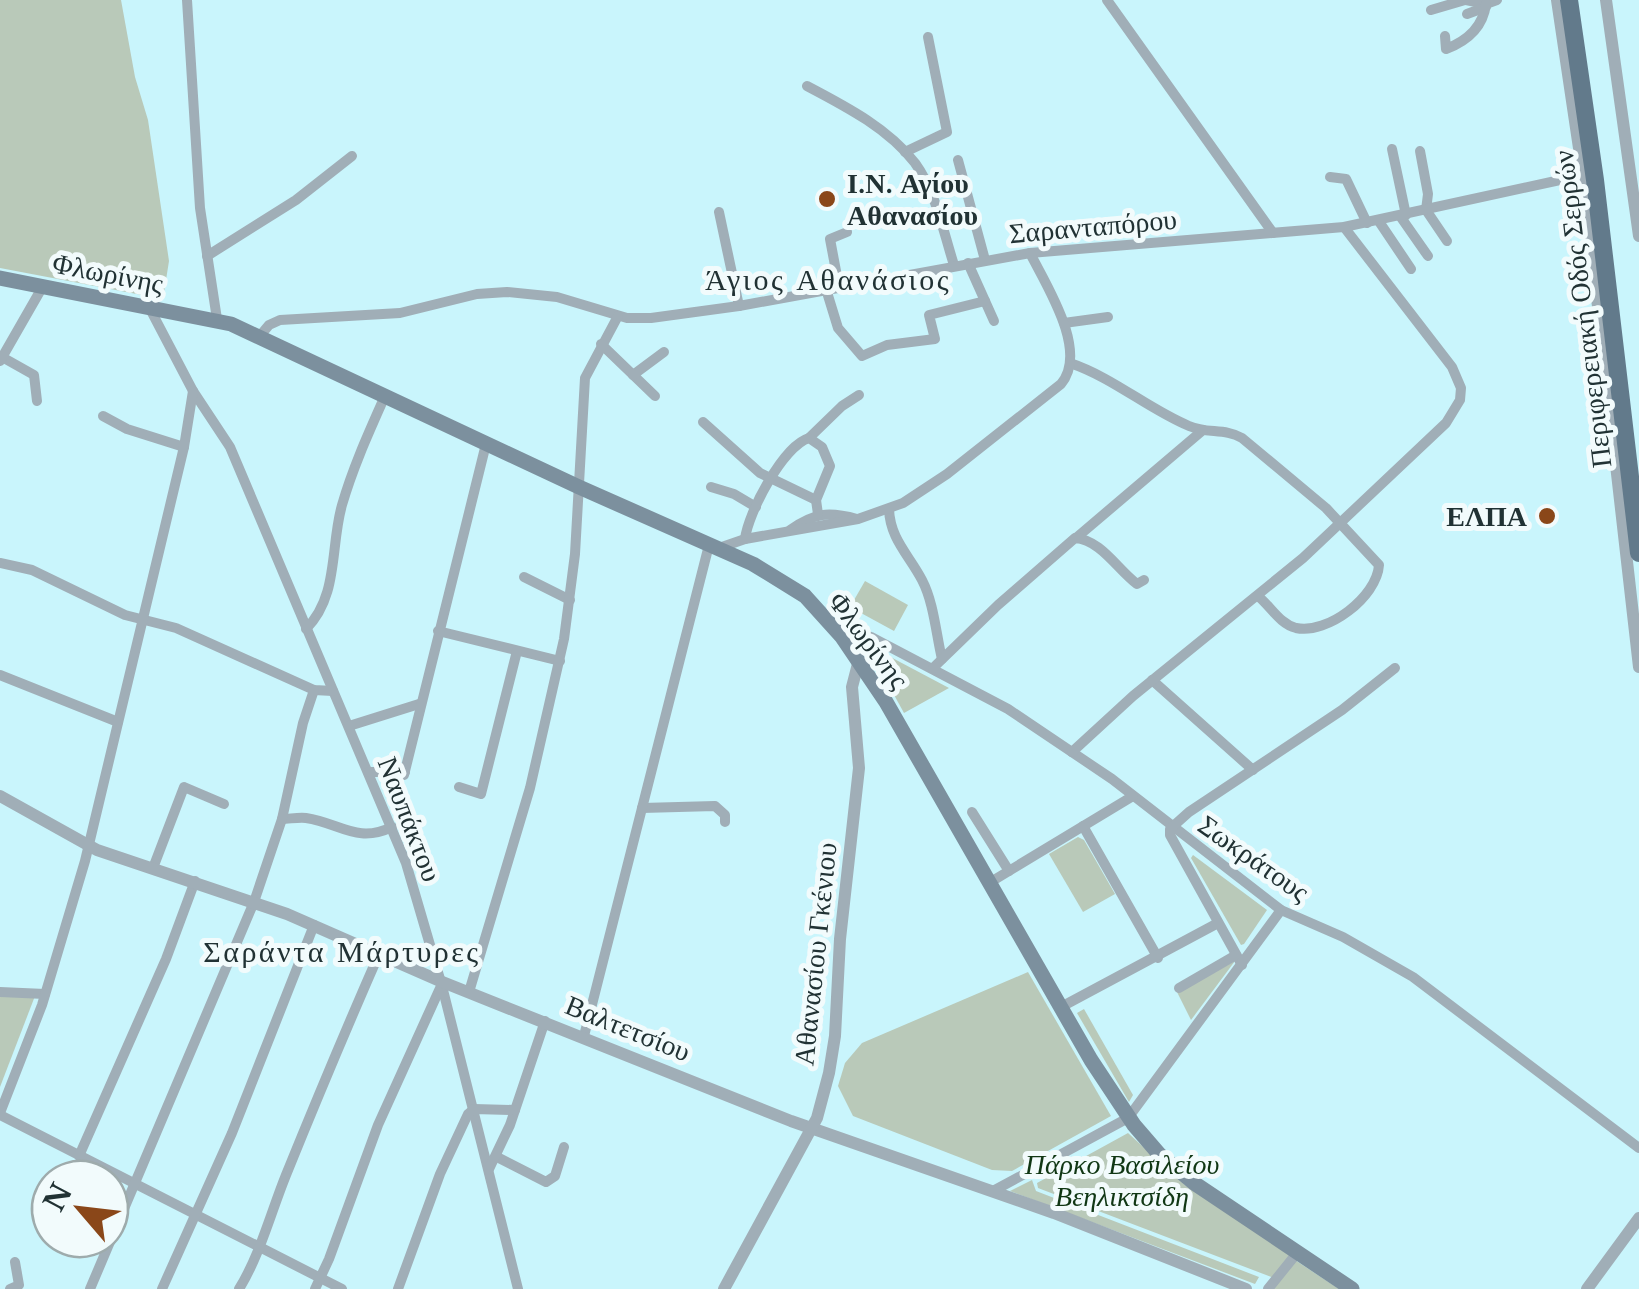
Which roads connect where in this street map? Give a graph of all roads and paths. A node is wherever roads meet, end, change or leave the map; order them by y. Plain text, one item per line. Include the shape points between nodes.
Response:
1 (187, 0) edge
2 (1107, 0) edge
3 (1466, 0) edge
4 (1557, 0) edge
5 (1569, 0) edge
6 (1606, 0) edge
7 (1490, 4) edge
8 (1432, 10) dead end
9 (1467, 14) dead end
10 (1445, 36) dead end
11 (928, 37) dead end
12 (807, 86) dead end
13 (1392, 149) dead end
14 (1420, 151) dead end
15 (905, 152) junction
16 (352, 156) dead end
17 (958, 160) dead end
18 (1583, 175) junction
19 (1330, 177) dead end
20 (1426, 181) junction
21 (1404, 198) junction
22 (1426, 210) junction
23 (720, 212) dead end
24 (1403, 216) junction
25 (1372, 222) junction
26 (1344, 227) junction
27 (847, 232) dead end
28 (1273, 233) junction
29 (1639, 236) edge
30 (1447, 242) dead end
31 (1030, 253) junction
32 (207, 256) junction
33 (1428, 256) dead end
34 (985, 260) junction
35 (968, 263) junction
36 (954, 265) junction
37 (1411, 268) dead end
38 (0, 278) edge
39 (43, 286) junction
40 (839, 287) junction
41 (826, 290) junction
42 (985, 301) junction
43 (740, 306) junction
44 (149, 307) junction
45 (618, 316) junction
46 (1108, 317) dead end
47 (218, 320) junction
48 (994, 322) dead end
49 (1064, 323) junction
50 (260, 337) junction
51 (602, 344) junction
52 (664, 352) dead end
53 (1, 359) edge
54 (1070, 363) junction
55 (633, 375) junction
56 (193, 391) junction
57 (859, 395) dead end
58 (385, 396) junction
59 (655, 396) dead end
60 (37, 401) dead end
61 (104, 416) dead end
62 (702, 422) dead end
63 (1203, 430) junction
64 (809, 438) junction
65 (486, 444) junction
66 (184, 447) junction
67 (772, 478) junction
68 (579, 487) junction
69 (711, 487) dead end
70 (816, 500) junction
71 (756, 507) junction
72 (889, 508) junction
73 (818, 514) junction
74 (858, 520) junction
75 (1341, 523) junction
76 (787, 532) junction
77 (1075, 538) junction
78 (745, 539) junction
79 (713, 546) junction
80 (1639, 553) edge
81 (0, 562) edge
82 (524, 577) dead end
83 (1144, 580) dead end
84 (1259, 597) junction
85 (570, 600) junction
86 (141, 620) junction
87 (832, 625) junction
88 (306, 630) junction
89 (438, 631) junction
90 (517, 651) junction
91 (942, 659) junction
92 (859, 660) junction
93 (560, 661) junction
94 (933, 668) junction
95 (1394, 668) dead end
96 (1639, 668) edge
97 (0, 675) edge
98 (1152, 680) junction
99 (314, 690) junction
100 (333, 691) junction
101 (419, 704) junction
102 (118, 722) junction
103 (349, 726) junction
104 (1072, 752) junction
105 (1253, 770) junction
106 (369, 772) junction
107 (459, 787) dead end
108 (0, 796) edge
109 (1133, 796) junction
110 (224, 804) dead end
111 (642, 808) junction
112 (972, 812) dead end
113 (282, 819) junction
114 (725, 822) dead end
115 (1083, 826) junction
116 (392, 827) junction
117 (1171, 827) junction
118 (89, 846) junction
119 (153, 868) junction
120 (1009, 870) junction
121 (196, 881) junction
122 (989, 882) junction
123 (254, 902) junction
124 (1281, 910) junction
125 (1218, 923) junction
126 (314, 925) junction
127 (379, 954) junction
128 (1158, 958) junction
129 (1239, 960) junction
130 (441, 983) junction
131 (1178, 988) dead end
132 (0, 992) edge
133 (469, 992) junction
134 (45, 994) junction
135 (1061, 1007) junction
136 (545, 1022) junction
137 (584, 1036) junction
138 (474, 1109) junction
139 (515, 1110) junction
140 (0, 1114) edge
141 (1128, 1118) junction
142 (812, 1129) junction
143 (564, 1147) dead end
144 (1639, 1148) edge
145 (79, 1156) junction
146 (497, 1156) junction
147 (489, 1169) junction
148 (134, 1183) junction
149 (992, 1192) junction
150 (196, 1215) junction
151 (1639, 1218) edge
152 (258, 1247) junction
153 (1297, 1253) junction
154 (14, 1262) dead end
155 (317, 1284) edge
156 (10, 1289) edge
157 (90, 1289) edge
158 (162, 1289) edge
159 (240, 1289) edge
160 (342, 1289) edge
161 (398, 1289) edge
162 (518, 1289) edge
163 (724, 1289) edge
164 (1246, 1289) edge
165 (1268, 1289) edge
166 (1352, 1289) edge
167 (1587, 1289) edge

1 - 32 street
2 - 28 street
3 - 7 street
3 - 8 street
4 - 18 street
5 - 80 main road, Περιφερειακή Οδός Σερρών
6 - 29 street
7 - 9 street
7 - 10 street via 1470,37 1446,48
11 - 15 street via 948,132
12 - 15 street via 863,116
13 - 21 street
14 - 20 street
15 - 36 street via 930,190
16 - 32 street
17 - 34 street
18 - 22 street, Σαρανταπόρου
18 - 96 street
19 - 25 street via 1346,179
20 - 21 street
20 - 22 street
21 - 24 street
22 - 24 street, Σαρανταπόρου
22 - 30 street
23 - 43 street
24 - 25 street, Σαρανταπόρου
24 - 33 street
25 - 26 street, Σαρανταπόρου
25 - 37 street
26 - 28 street, Σαρανταπόρου
26 - 75 street via 1452,367 1460,400 1446,423
27 - 40 street via 830,239
28 - 31 street, Σαρανταπόρου
31 - 34 street, Σαρανταπόρου
31 - 49 street
32 - 47 street
34 - 35 street, Σαρανταπόρου
35 - 36 street, Σαρανταπόρου
35 - 42 street
36 - 40 street, Σαρανταπόρου
38 - 39 main road, Φλωρίνης
39 - 44 main road, Φλωρίνης
39 - 53 street
40 - 41 street, Σαρανταπόρου
41 - 42 street via 838,328 862,356 888,344 935,339 929,315
41 - 43 street, Σαρανταπόρου
42 - 48 street
43 - 45 street, Σαρανταπόρου
44 - 47 main road, Φλωρίνης
44 - 56 street, Ναυπάκτου
45 - 50 street, Σαρανταπόρου via 556,297 498,292 400,313 280,320
45 - 51 street
46 - 49 street
47 - 50 main road, Φλωρίνης
49 - 54 street
50 - 58 main road, Φλωρίνης
51 - 55 street
51 - 68 street via 584,383
52 - 55 street
53 - 60 street via 34,375
54 - 63 street
54 - 72 street via 1066,378 1041,401 921,492
55 - 59 street
56 - 66 street
56 - 88 street, Ναυπάκτου via 230,447
57 - 64 street
58 - 65 main road, Φλωρίνης
58 - 88 street via 344,500 333,578
61 - 66 street
62 - 67 street
63 - 75 street via 1242,438
63 - 77 street
64 - 67 street via 793,447
64 - 70 street via 830,466
65 - 68 main road, Φλωρίνης
65 - 89 street
66 - 86 street
67 - 70 street
67 - 71 street
68 - 79 main road, Φλωρίνης
68 - 85 street
69 - 71 street
70 - 73 street
71 - 78 street
72 - 74 street
72 - 91 street via 890,526 922,581
73 - 74 street
73 - 76 street
74 - 76 street
75 - 84 street
75 - 84 street via 1379,566 1359,601 1319,626 1300,629
76 - 78 street
77 - 83 street via 1102,550 1137,584
77 - 91 street
78 - 79 street
79 - 87 main road, Φλωρίνης via 785,582
79 - 111 street
81 - 86 street
82 - 85 street
84 - 98 street
85 - 93 street
86 - 99 street via 186,632
86 - 102 street
87 - 92 main road, Φλωρίνης
87 - 94 street, Σωκράτους via 852,628
88 - 100 street, Ναυπάκτου
89 - 90 street
89 - 101 street
90 - 93 street
90 - 107 street via 481,794
91 - 94 street
92 - 122 main road, Φλωρίνης
92 - 142 street, Αθανασίου Γκένιου via 852,688 859,768 834,1049
93 - 133 street
94 - 104 street, Σωκράτους
95 - 105 street
97 - 102 street
98 - 104 street
98 - 105 street
99 - 100 street
99 - 113 street
100 - 103 street, Ναυπάκτου
101 - 103 street
101 - 106 street via 404,774
102 - 118 street
103 - 106 street, Ναυπάκτου
104 - 109 street, Σωκράτους
105 - 117 street
106 - 116 street, Ναυπάκτου
108 - 118 street, Βαλτετσίου
109 - 115 street
109 - 117 street, Σωκράτους
110 - 119 street via 184,787
111 - 114 street via 715,806
111 - 137 street
112 - 120 street
113 - 116 street via 305,817 374,836
113 - 123 street
115 - 120 street
115 - 128 street
116 - 130 street, Ναυπάκτου
117 - 124 street, Σωκράτους
117 - 125 street
118 - 119 street, Βαλτετσίου
118 - 134 street
119 - 121 street, Βαλτετσίου
120 - 122 street
121 - 123 street, Βαλτετσίου
121 - 145 street
122 - 135 main road, Φλωρίνης
123 - 126 street, Βαλτετσίου
123 - 148 street
124 - 129 street
124 - 144 street, Σωκράτους via 1413,977
125 - 128 street
125 - 129 street
126 - 127 street, Βαλτετσίου
126 - 150 street
127 - 130 street, Βαλτετσίου
127 - 152 street
128 - 135 street
129 - 131 street
129 - 141 street
130 - 133 street, Βαλτετσίου
130 - 138 street, Ναυπάκτου
130 - 155 street
132 - 134 street
133 - 136 street, Βαλτετσίου
134 - 140 street
135 - 141 main road, Φλωρίνης
136 - 137 street, Βαλτετσίου
136 - 139 street
137 - 142 street, Βαλτετσίου
138 - 139 street
138 - 147 street, Ναυπάκτου
138 - 161 street via 440,1174
139 - 146 street
140 - 145 street
141 - 149 street
141 - 153 main road, Φλωρίνης via 1177,1170
142 - 149 street, Βαλτετσίου
142 - 163 street, Αθανασίου Γκένιου
143 - 146 street via 550,1182
145 - 148 street
146 - 147 street
147 - 162 street, Ναυπάκτου
148 - 150 street
148 - 157 street
149 - 164 street, Βαλτετσίου
150 - 152 street
150 - 158 street
151 - 167 street
152 - 155 street
152 - 159 street
153 - 165 street
153 - 166 main road, Φλωρίνης
154 - 156 street via 19,1285
155 - 160 street

